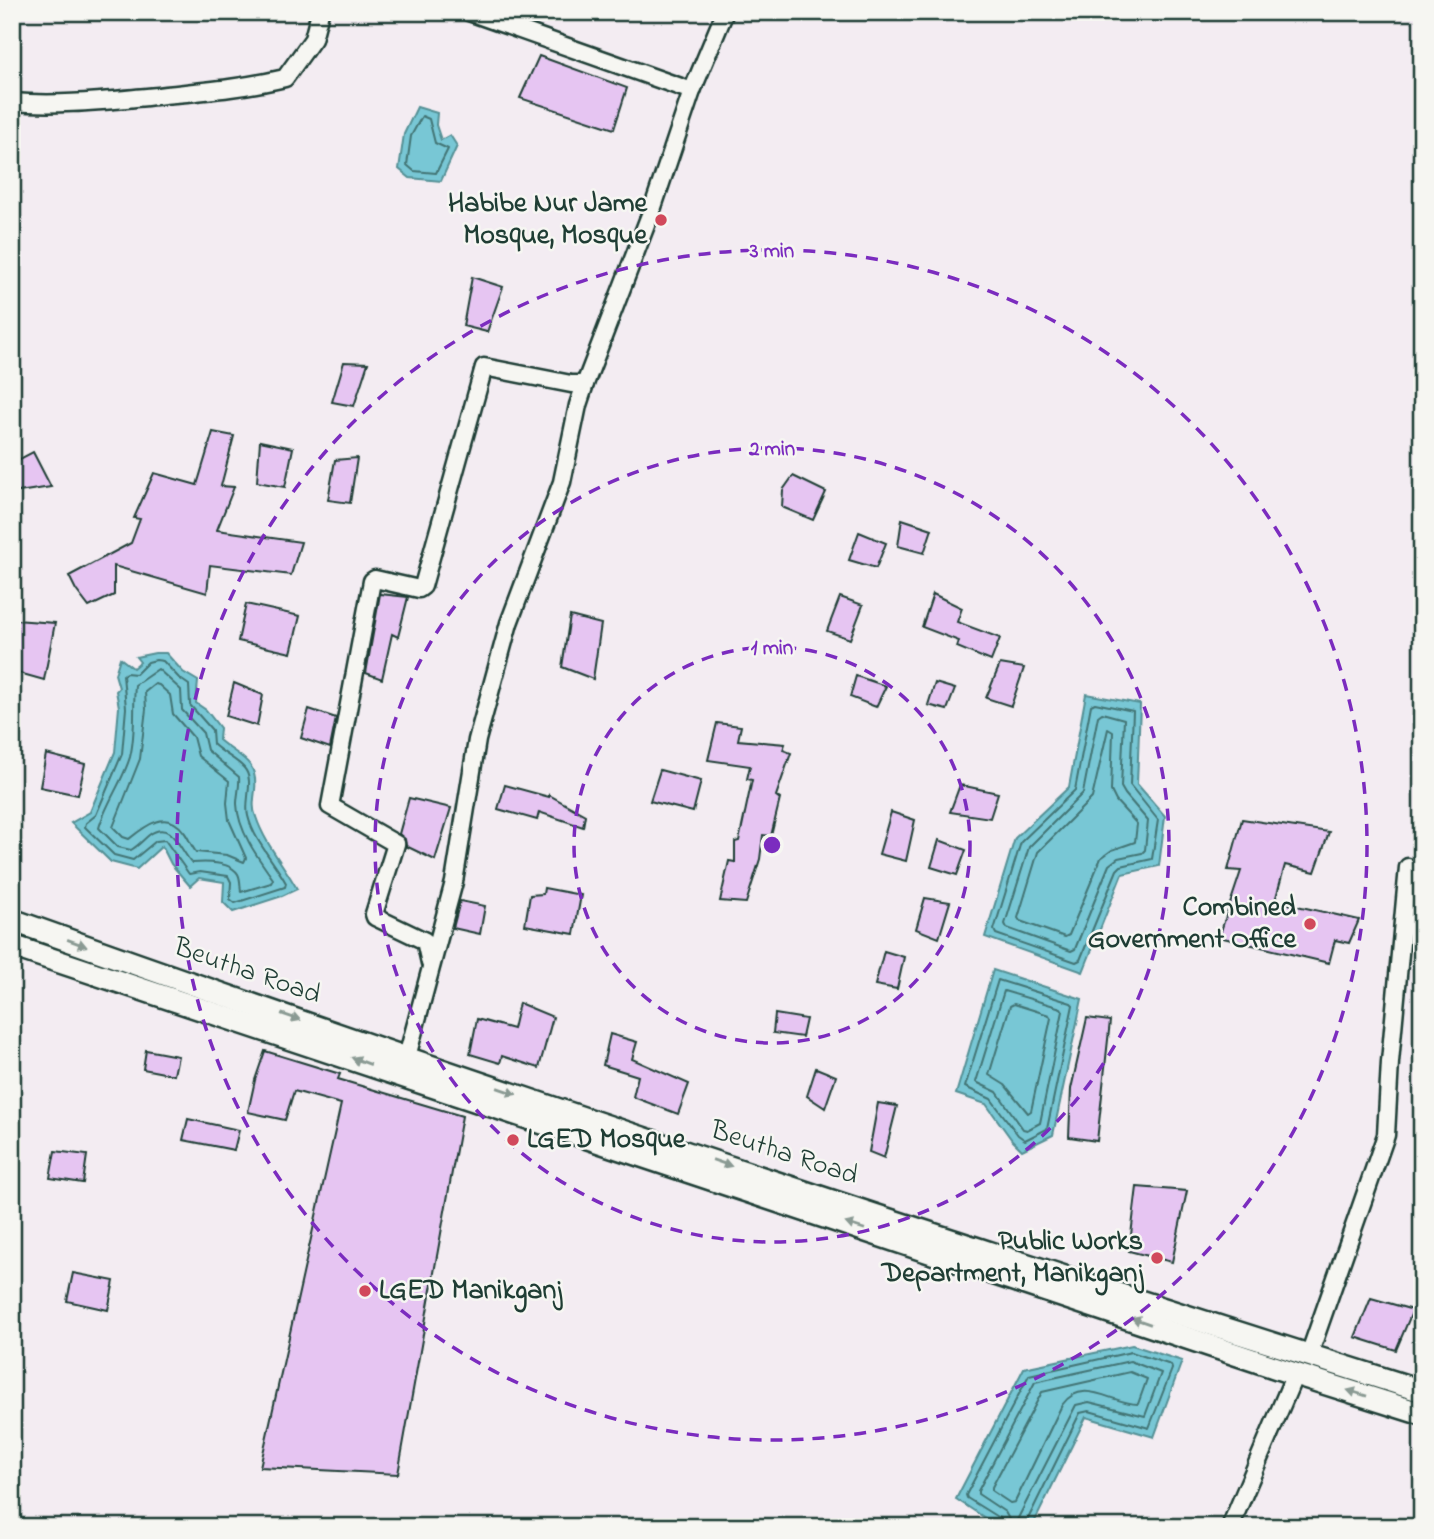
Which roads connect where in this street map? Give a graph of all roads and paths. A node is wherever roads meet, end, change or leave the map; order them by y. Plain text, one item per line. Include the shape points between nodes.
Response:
1 (320, 12) edge
2 (469, 12) edge
3 (725, 12) edge
4 (692, 91) junction
5 (12, 102) edge
6 (585, 384) junction
7 (1408, 867) dead end
8 (12, 920) edge
9 (12, 946) edge
10 (431, 972) junction
11 (404, 1067) junction
12 (1309, 1355) junction
13 (1295, 1374) junction
14 (1422, 1391) edge
15 (1422, 1413) edge
16 (1230, 1527) edge

1 - 5 street via 313,39 285,78 245,88 96,102
2 - 4 street
3 - 4 street
4 - 6 street
6 - 10 street via 562,482 509,623 477,740 454,882
6 - 10 street via 484,367 423,586 372,581 330,806 396,844 375,917 425,941
7 - 12 street via 1386,1135
8 -> 11 main road, Beutha Road
11 -> 9 main road, Beutha Road via 363,1062
10 - 11 street
11 -> 12 main road, Beutha Road
13 -> 11 main road, Beutha Road
12 - 14 main road, Beutha Road
15 -> 13 main road, Beutha Road
13 - 16 street

